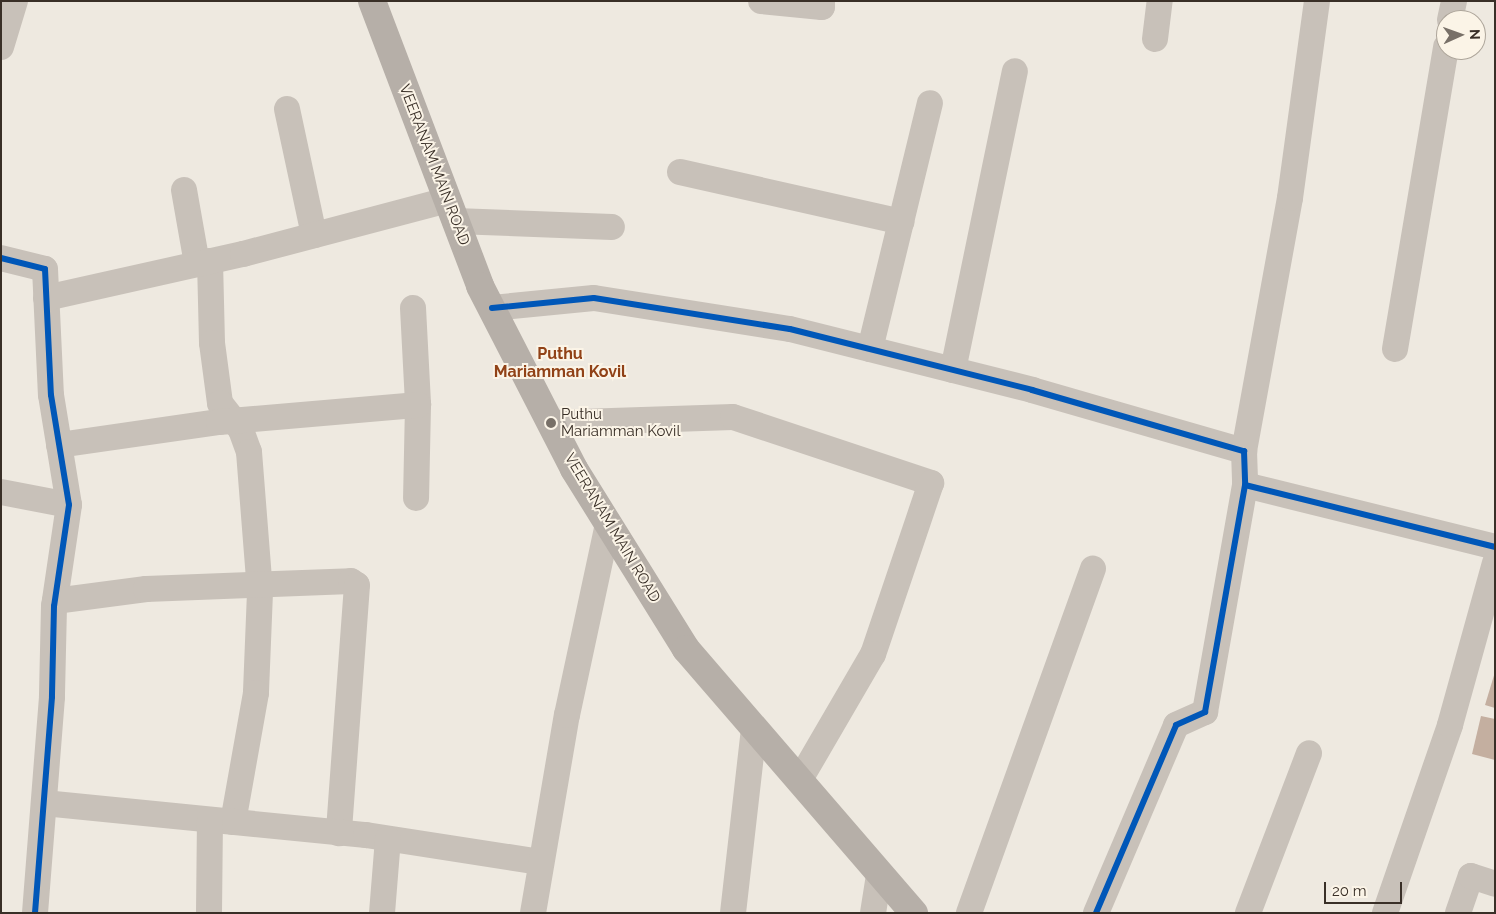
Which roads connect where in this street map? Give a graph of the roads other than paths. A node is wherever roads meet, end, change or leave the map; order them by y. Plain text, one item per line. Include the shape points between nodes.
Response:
1 (15, 1) edge
2 (372, 1) edge
3 (761, 1) edge
4 (822, 1) edge
5 (1160, 1) edge
6 (1317, 1) edge
7 (1155, 39) dead end
8 (1, 47) edge
9 (1444, 60) edge
10 (1015, 70) dead end
11 (930, 103) dead end
12 (287, 109) dead end
13 (680, 172) dead end
14 (184, 190) dead end
15 (451, 210) junction
16 (901, 222) junction
17 (612, 227) dead end
18 (314, 235) junction
19 (1, 258) edge
20 (204, 263) junction
21 (46, 298) junction
22 (414, 308) dead end
23 (492, 308) junction
24 (870, 349) junction
25 (1395, 349) dead end
26 (953, 370) junction
27 (418, 405) junction
28 (234, 421) junction
29 (550, 424) junction
30 (59, 445) junction
31 (1244, 451) junction
32 (1245, 485) junction
33 (1, 492) edge
34 (416, 498) dead end
35 (69, 505) junction
36 (608, 523) junction
37 (1495, 547) edge
38 (1495, 563) edge
39 (1093, 568) dead end
40 (259, 585) junction
41 (55, 601) junction
42 (754, 729) junction
43 (1309, 753) dead end
44 (799, 780) junction
45 (44, 803) junction
46 (222, 821) junction
47 (339, 833) junction
48 (388, 839) junction
49 (541, 862) junction
50 (879, 874) junction
51 (1495, 884) edge
52 (35, 913) edge
53 (209, 913) edge
54 (382, 913) edge
55 (533, 913) edge
56 (733, 913) edge
57 (873, 913) edge
58 (914, 913) edge
59 (969, 913) edge
60 (1096, 913) edge
61 (1248, 913) edge
62 (1385, 913) edge
63 (1458, 913) edge

1 - 8 street
2 - 15 main road, VEERANAM MAIN ROAD
3 - 4 street via 822,8
5 - 7 street
6 - 31 street via 1290,198
9 - 25 street
10 - 26 street
11 - 16 street
12 - 18 street
13 - 16 street
14 - 20 street
15 - 17 street
15 - 18 street
15 - 23 main road, VEERANAM MAIN ROAD
16 - 24 street
18 - 20 street
19 - 21 street via 45,269
20 - 21 street
20 - 28 street via 220,403
21 - 30 street via 50,395
22 - 27 street
23 - 24 street via 594,298 790,329
23 - 29 main road, VEERANAM MAIN ROAD
24 - 26 street
26 - 31 street
27 - 28 street
27 - 34 street
28 - 30 street
28 - 40 street via 249,452
29 - 36 main road, VEERANAM MAIN ROAD
29 - 44 street via 733,417 931,483 872,654
30 - 35 street
31 - 32 street
32 - 37 street
32 - 60 street via 1205,712 1176,725
33 - 35 street
35 - 41 street
36 - 42 main road, VEERANAM MAIN ROAD via 686,649
36 - 49 street via 567,715
38 - 62 street via 1450,725
39 - 59 street
40 - 41 street via 146,588
40 - 46 street via 256,693
40 - 47 street via 351,581 357,584
41 - 45 street
42 - 44 main road, VEERANAM MAIN ROAD
42 - 56 street
43 - 61 street
44 - 50 main road, VEERANAM MAIN ROAD
45 - 46 street
45 - 52 street
46 - 47 street
46 - 53 street
47 - 48 street
48 - 49 street
48 - 54 street
49 - 55 street
50 - 57 street
50 - 58 main road, VEERANAM MAIN ROAD
51 - 63 street via 1470,876

